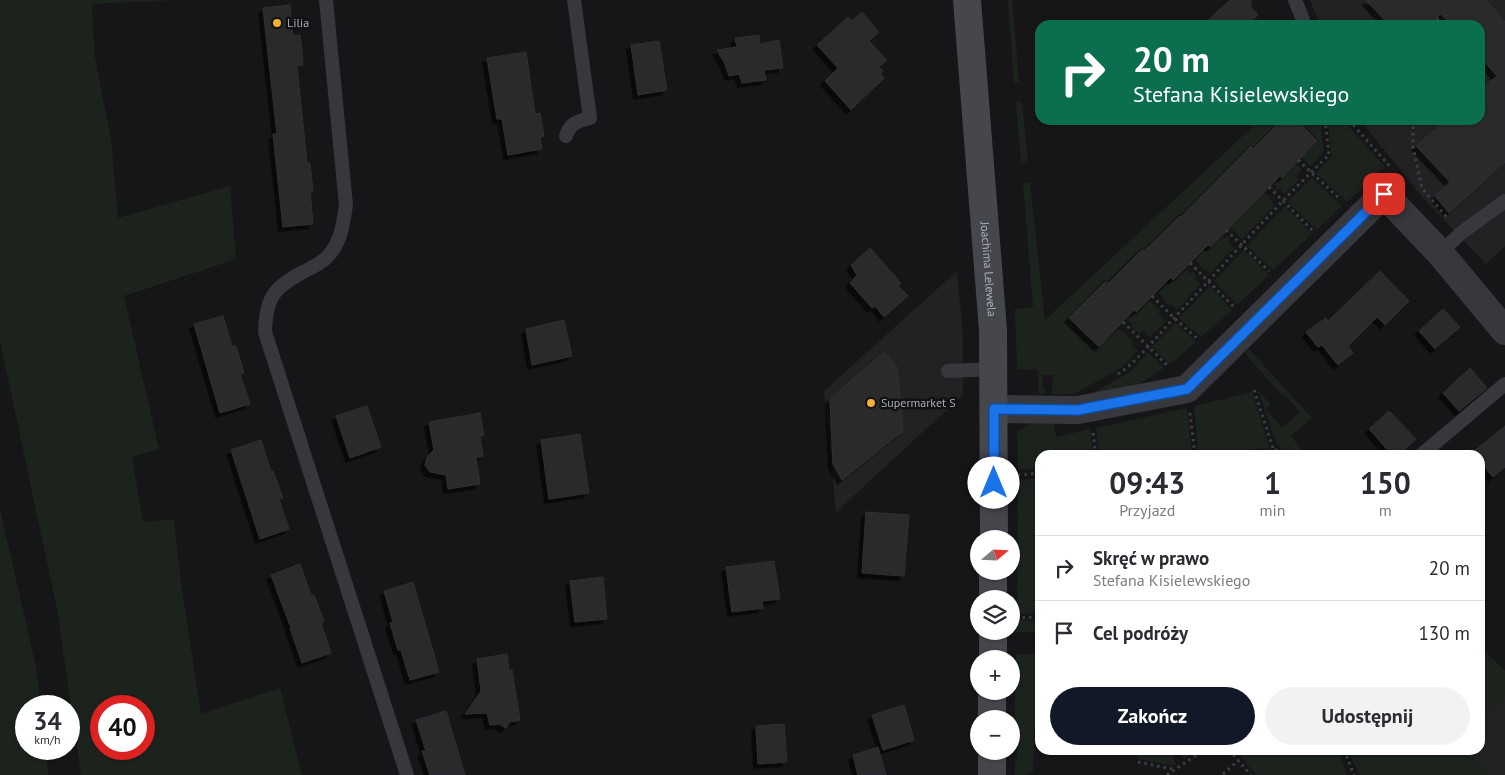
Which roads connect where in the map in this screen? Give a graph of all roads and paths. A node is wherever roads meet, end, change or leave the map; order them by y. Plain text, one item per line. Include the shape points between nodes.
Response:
1 (326, 0) edge
2 (574, 0) edge
3 (967, 0) edge
4 (1295, 0) edge
5 (1303, 20) edge
6 (1326, 125) edge
7 (1413, 125) edge
8 (566, 136) dead end
9 (1298, 160) dead end
10 (1310, 172) junction
11 (1269, 187) dead end
12 (1283, 202) junction
13 (1505, 202) edge
14 (1345, 204) dead end
15 (1226, 230) dead end
16 (1315, 232) dead end
17 (1460, 233) junction
18 (1241, 244) junction
19 (1440, 253) junction
20 (1190, 263) dead end
21 (1271, 273) dead end
22 (1208, 282) junction
23 (1152, 296) dead end
24 (1235, 307) dead end
25 (1174, 318) junction
26 (1123, 322) dead end
27 (1505, 331) edge
28 (1199, 340) dead end
29 (1147, 346) junction
30 (1167, 365) dead end
31 (993, 369) junction
32 (948, 371) dead end
33 (1116, 375) dead end
34 (1505, 384) edge
35 (1187, 389) junction
36 (1254, 390) dead end
37 (994, 409) junction
38 (1194, 450) edge
39 (1274, 450) joint
40 (1278, 450) edge
41 (1427, 450) edge
42 (1035, 474) edge
43 (1013, 476) dead end
44 (994, 530) edge
45 (1035, 617) edge
46 (1020, 618) edge
47 (1196, 755) edge
48 (1233, 755) edge
49 (1346, 755) edge
50 (992, 760) edge
51 (1238, 761) junction
52 (1138, 762) dead end
53 (1173, 770) junction
54 (1223, 774) dead end
55 (407, 775) edge
56 (992, 775) edge
57 (1167, 775) edge
58 (1251, 775) edge
59 (1354, 775) edge

1 - 55 lane via 346,205 343,227 326,258 278,288 266,312 265,332
2 - 8 lane via 590,118 577,121 568,128
3 - 31 street, Joachima Lelewela via 993,330
4 - 5 lane
6 - 10 path via 1330,155
7 - 17 path via 1413,147 1422,188
9 - 10 path
10 - 12 path
10 - 14 path
11 - 12 path
12 - 16 path
12 - 18 path
13 - 17 lane
15 - 18 path
17 - 19 lane
18 - 21 path
18 - 22 path
19 - 27 street
19 - 35 street via 1384,194
20 - 22 path
22 - 24 path
22 - 25 path
23 - 25 path
25 - 28 path
25 - 29 path
26 - 29 path
29 - 30 path
29 - 33 path
31 - 32 lane
31 - 37 street, Joachima Lelewela
34 - 41 lane
35 - 37 street via 1078,410
35 - 38 path
36 - 39 path
37 - 44 street, Joachima Lelewela
39 - 40 path
42 - 43 path
45 - 46 path
47 - 53 path
48 - 51 path
49 - 59 path
50 - 56 street
51 - 54 path
51 - 58 path
52 - 53 path
53 - 57 path

